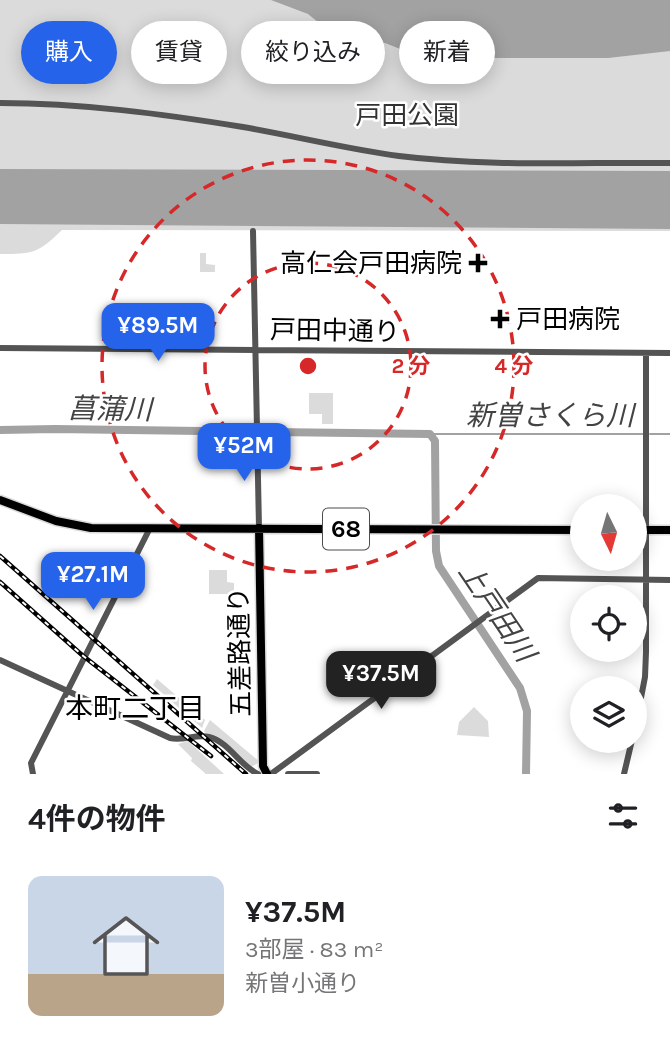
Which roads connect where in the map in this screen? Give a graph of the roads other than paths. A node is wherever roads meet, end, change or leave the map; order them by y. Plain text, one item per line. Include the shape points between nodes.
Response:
1 (0, 103) edge
2 (670, 163) edge
3 (253, 231) dead end
4 (0, 348) edge
5 (255, 350) junction
6 (646, 353) junction
7 (670, 353) edge
8 (647, 494) edge
9 (0, 500) edge
10 (150, 528) junction
11 (259, 528) junction
12 (570, 530) edge
13 (648, 530) edge
14 (670, 530) edge
15 (72, 564) dead end
16 (646, 571) edge
17 (128, 574) junction
18 (646, 579) junction
19 (670, 580) edge
20 (0, 660) edge
21 (645, 676) edge
22 (68, 691) junction
23 (629, 753) edge
24 (33, 774) edge
25 (258, 774) edge
26 (269, 774) edge
27 (288, 774) edge
28 (317, 774) edge
29 (624, 774) edge

1 - 2 street via 66,104 218,123 421,158
3 - 5 street
4 - 5 street, 戸田中通り
5 - 6 street, 戸田中通り
5 - 11 street
6 - 7 street, 戸田中通り
6 - 8 street
9 - 10 main road, 68 via 67,524
10 - 11 main road, 68
10 - 17 street
11 - 12 main road, 68
11 - 26 main road, 五差路通り via 263,762
13 - 14 main road
15 - 17 street
16 - 18 street
17 - 22 street
18 - 19 street
18 - 21 street
18 - 26 street via 538,579
20 - 22 street
22 - 24 street via 31,763
22 - 25 street via 170,738 204,736 215,740
23 - 29 street
27 - 28 street

